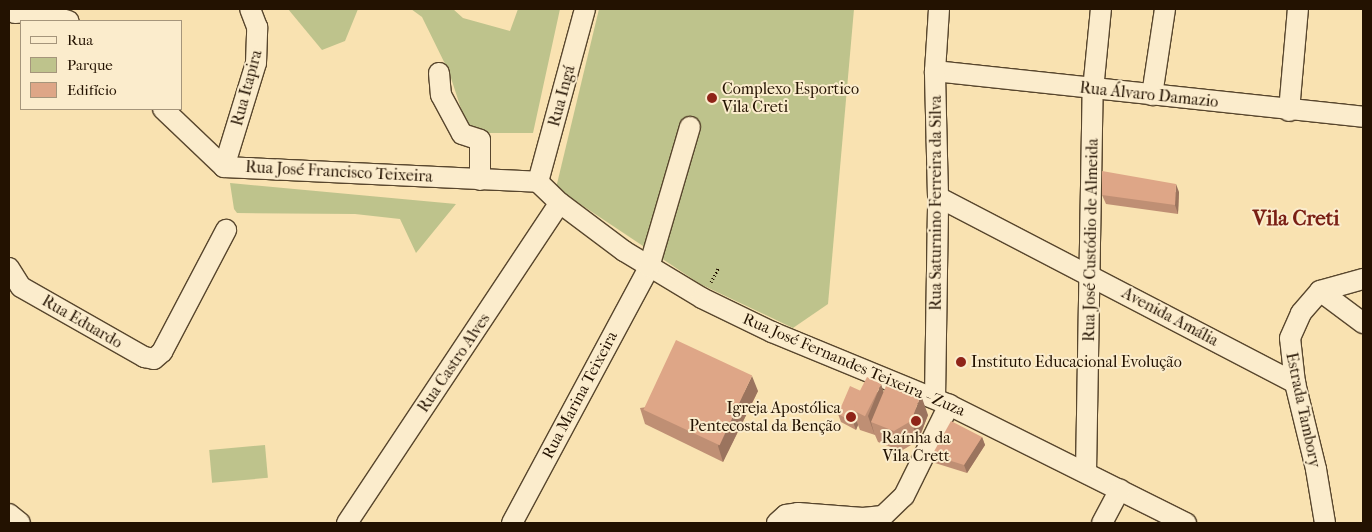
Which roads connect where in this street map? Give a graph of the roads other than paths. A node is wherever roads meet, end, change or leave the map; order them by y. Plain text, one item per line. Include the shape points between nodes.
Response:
1 (250, 9) edge
2 (585, 9) edge
3 (938, 9) edge
4 (1101, 9) edge
5 (1165, 9) edge
6 (1298, 9) edge
7 (11, 13) edge
8 (66, 20) edge
9 (935, 71) junction
10 (439, 73) dead end
11 (1093, 90) junction
12 (1152, 95) junction
13 (164, 110) edge
14 (1289, 111) junction
15 (1363, 117) edge
16 (690, 127) dead end
17 (224, 167) junction
18 (480, 180) junction
19 (538, 182) junction
20 (938, 197) junction
21 (560, 203) junction
22 (226, 230) dead end
23 (650, 267) junction
24 (9, 268) edge
25 (1092, 275) junction
26 (1363, 279) edge
27 (15, 290) edge
28 (1320, 291) junction
29 (1363, 323) edge
30 (1295, 383) junction
31 (942, 401) junction
32 (1086, 472) junction
33 (1120, 489) junction
34 (9, 514) edge
35 (20, 523) edge
36 (347, 523) edge
37 (512, 523) edge
38 (777, 523) edge
39 (1102, 523) edge
40 (1186, 523) edge
41 (1325, 523) edge

1 - 17 street, Rua Itapira via 258,27 256,64
2 - 19 street, Rua Ingá
3 - 9 street, Rua Saturnino Ferreira da Silva
4 - 11 street, Rua José Custódio de Almeida
5 - 12 street
6 - 14 street
7 - 8 street via 36,12
9 - 11 street, Rua Álvaro Damazio
9 - 20 street, Rua Saturnino Ferreira da Silva
10 - 18 street via 441,95 462,134 480,140
11 - 12 street, Rua Álvaro Damazio
11 - 25 street, Rua José Custódio de Almeida
12 - 14 street, Rua Álvaro Damazio
13 - 17 street, Rua José Francisco Teixeira
14 - 15 street, Rua Álvaro Damazio
16 - 23 street, Rua Marina Teixeira
17 - 18 street, Rua José Francisco Teixeira
18 - 19 street, Rua José Francisco Teixeira
19 - 21 street, Rua José Fernandes Teixeira - Zuza
20 - 25 street, Avenida Amália
20 - 31 street, Rua Saturnino Ferreira da Silva
21 - 23 street, Rua José Fernandes Teixeira - Zuza
21 - 36 street, Rua Castro Alves
22 - 27 street, Rua Eduardo via 162,352 154,359 144,357
23 - 31 street, Rua José Fernandes Teixeira - Zuza via 702,298 772,332
23 - 37 street, Rua Marina Teixeira
24 - 27 street, Rua Eduardo
25 - 30 street, Avenida Amália
25 - 32 street, Rua José Custódio de Almeida
26 - 28 street
28 - 29 street
28 - 30 street, Estrada Tambory via 1301,313 1290,338
30 - 41 street, Estrada Tambory via 1316,469
31 - 32 street, Rua José Fernandes Teixeira - Zuza
31 - 38 street via 904,496 883,516 863,518 798,513 786,515
32 - 33 street, Rua José Fernandes Teixeira - Zuza
33 - 39 street
33 - 40 street, Rua José Fernandes Teixeira - Zuza
34 - 35 street

